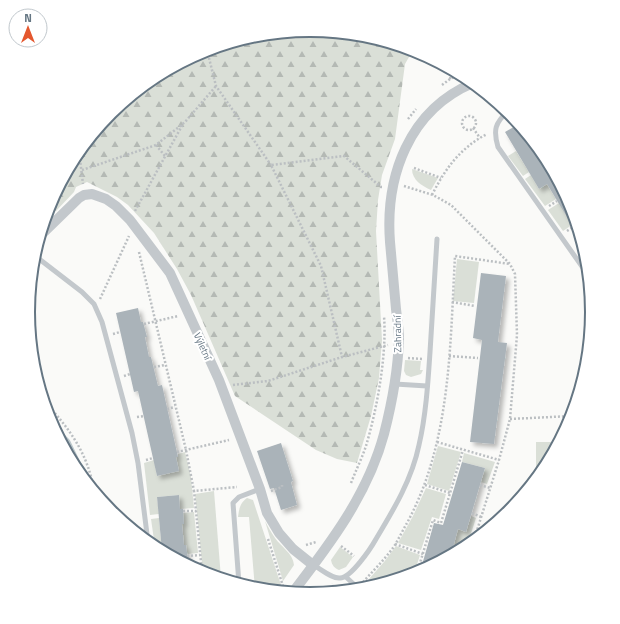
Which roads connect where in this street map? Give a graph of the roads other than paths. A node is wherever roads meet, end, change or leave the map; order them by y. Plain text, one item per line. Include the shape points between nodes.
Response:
1 (466, 86) edge
2 (502, 116) edge
3 (50, 223) edge
4 (437, 239) dead end
5 (40, 259) edge
6 (581, 264) edge
7 (395, 384) junction
8 (428, 386) junction
9 (260, 491) junction
10 (147, 533) edge
11 (314, 565) junction
12 (346, 577) junction
13 (239, 578) edge
14 (353, 584) edge
15 (297, 586) edge

1 - 7 street, Zahradní via 441,101 425,116 403,153 394,183 390,210 390,241 398,342
2 - 6 lane via 495,130 498,147
3 - 9 street, Výletní via 79,198 92,194 106,199 130,220 170,273 221,387
4 - 8 lane
5 - 10 lane via 94,304 102,322 132,433
7 - 8 lane
7 - 11 street, Zahradní via 384,434 357,501
8 - 12 lane via 419,445 410,476 395,509 373,544
9 - 11 street, Výletní via 267,513 279,533
9 - 13 lane via 239,497 233,503
11 - 12 lane via 334,577
11 - 15 street, Zahradní
12 - 14 lane

